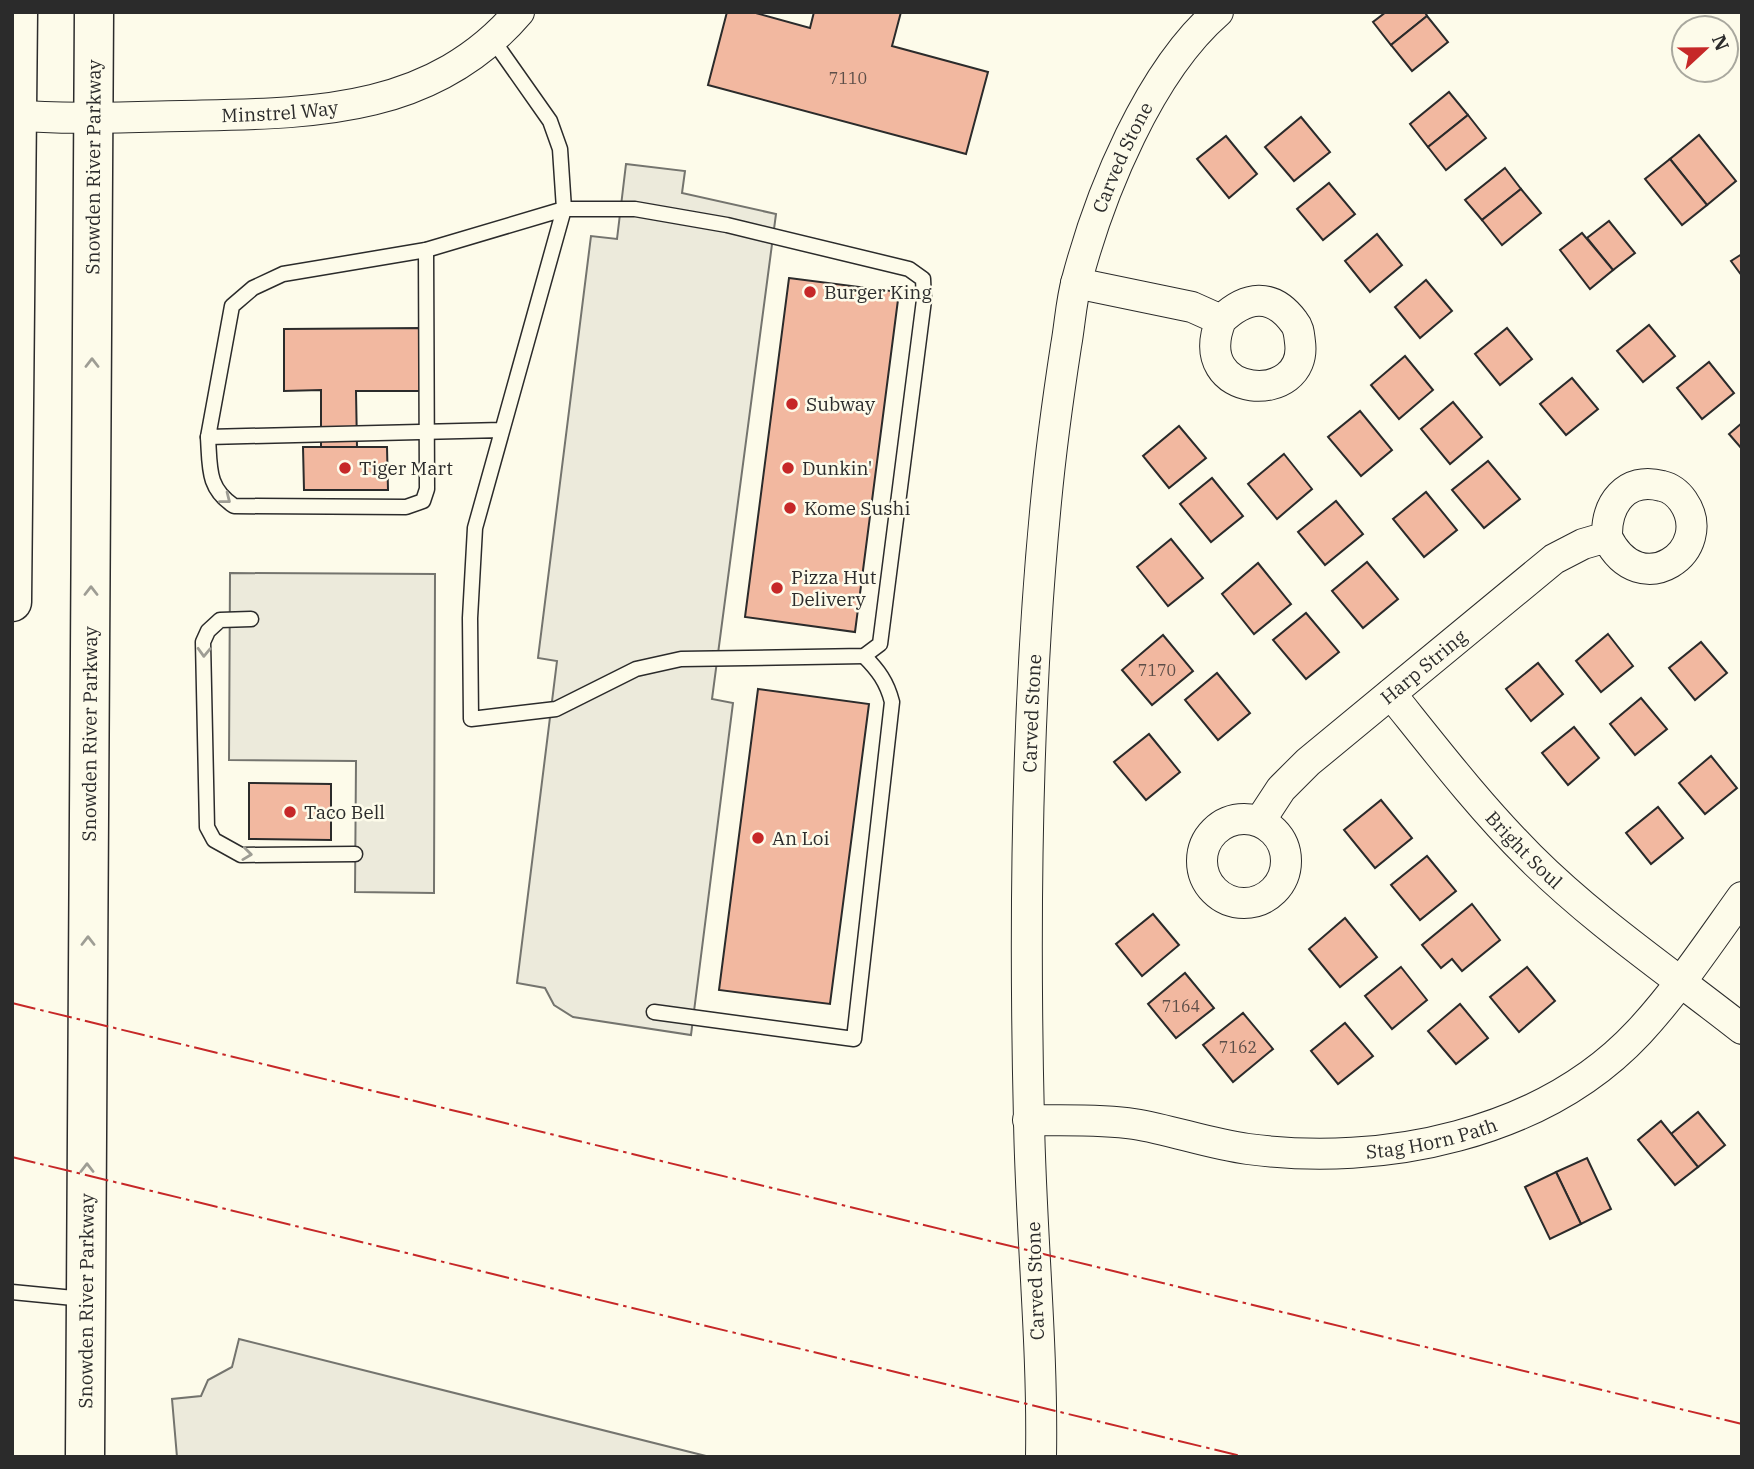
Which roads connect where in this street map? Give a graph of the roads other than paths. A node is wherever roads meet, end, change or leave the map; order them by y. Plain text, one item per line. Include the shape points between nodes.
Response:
1 (18, 12) edge
2 (94, 12) edge
3 (519, 12) edge
4 (1218, 12) edge
5 (493, 40) junction
6 (15, 116) edge
7 (94, 117) junction
8 (564, 209) junction
9 (426, 250) junction
10 (1076, 284) junction
11 (1222, 320) dead end
12 (502, 430) junction
13 (427, 432) junction
14 (208, 437) junction
15 (1607, 537) dead end
16 (12, 602) edge
17 (251, 619) dead end
18 (864, 656) junction
19 (1391, 694) junction
20 (1259, 821) dead end
21 (355, 854) dead end
22 (1742, 897) edge
23 (1681, 981) junction
24 (654, 1012) dead end
25 (1742, 1029) edge
26 (1028, 1120) junction
27 (12, 1292) edge
28 (86, 1300) junction
29 (85, 1457) edge
30 (1041, 1457) edge

1 - 6 main road
2 - 7 main road, Snowden River Parkway
3 - 5 street, Minstrel Way
4 - 10 street, Carved Stone via 1168,73 1132,131 1103,195
5 - 7 street, Minstrel Way via 425,82 357,105 304,113
5 - 8 lane via 550,121 560,149
6 - 7 street, Minstrel Way
6 - 16 main road
28 -> 7 main road, Snowden River Parkway
8 - 9 lane
8 - 12 lane
8 - 18 lane via 635,209 727,225 909,268 923,279 880,644
9 - 13 lane
9 - 14 lane via 283,274 253,288 232,306
10 - 11 street via 1192,307
10 - 26 street, Carved Stone via 1054,427 1031,685
12 - 13 lane
12 - 18 lane via 472,554 471,719 556,709 636,669 681,659
13 - 14 lane
14 -> 13 lane via 212,480 219,496 234,506 407,507 423,500 427,488
15 - 19 street, Harp String via 1555,559
17 -> 21 lane via 220,620 203,642 207,827 214,841 242,855
18 - 24 lane via 879,671 892,702 854,1039
19 - 20 street, Harp String via 1308,762 1281,789
19 - 23 street, Bright Soul via 1472,796 1531,858
22 - 23 street, Stag Horn Path
23 - 25 street, Bright Soul
23 - 26 street, Stag Horn Path via 1638,1033 1592,1072 1505,1120 1445,1139 1381,1152 1317,1154 1248,1149 1133,1124
26 - 30 street, Carved Stone
27 - 28 lane
28 - 29 main road, Snowden River Parkway

